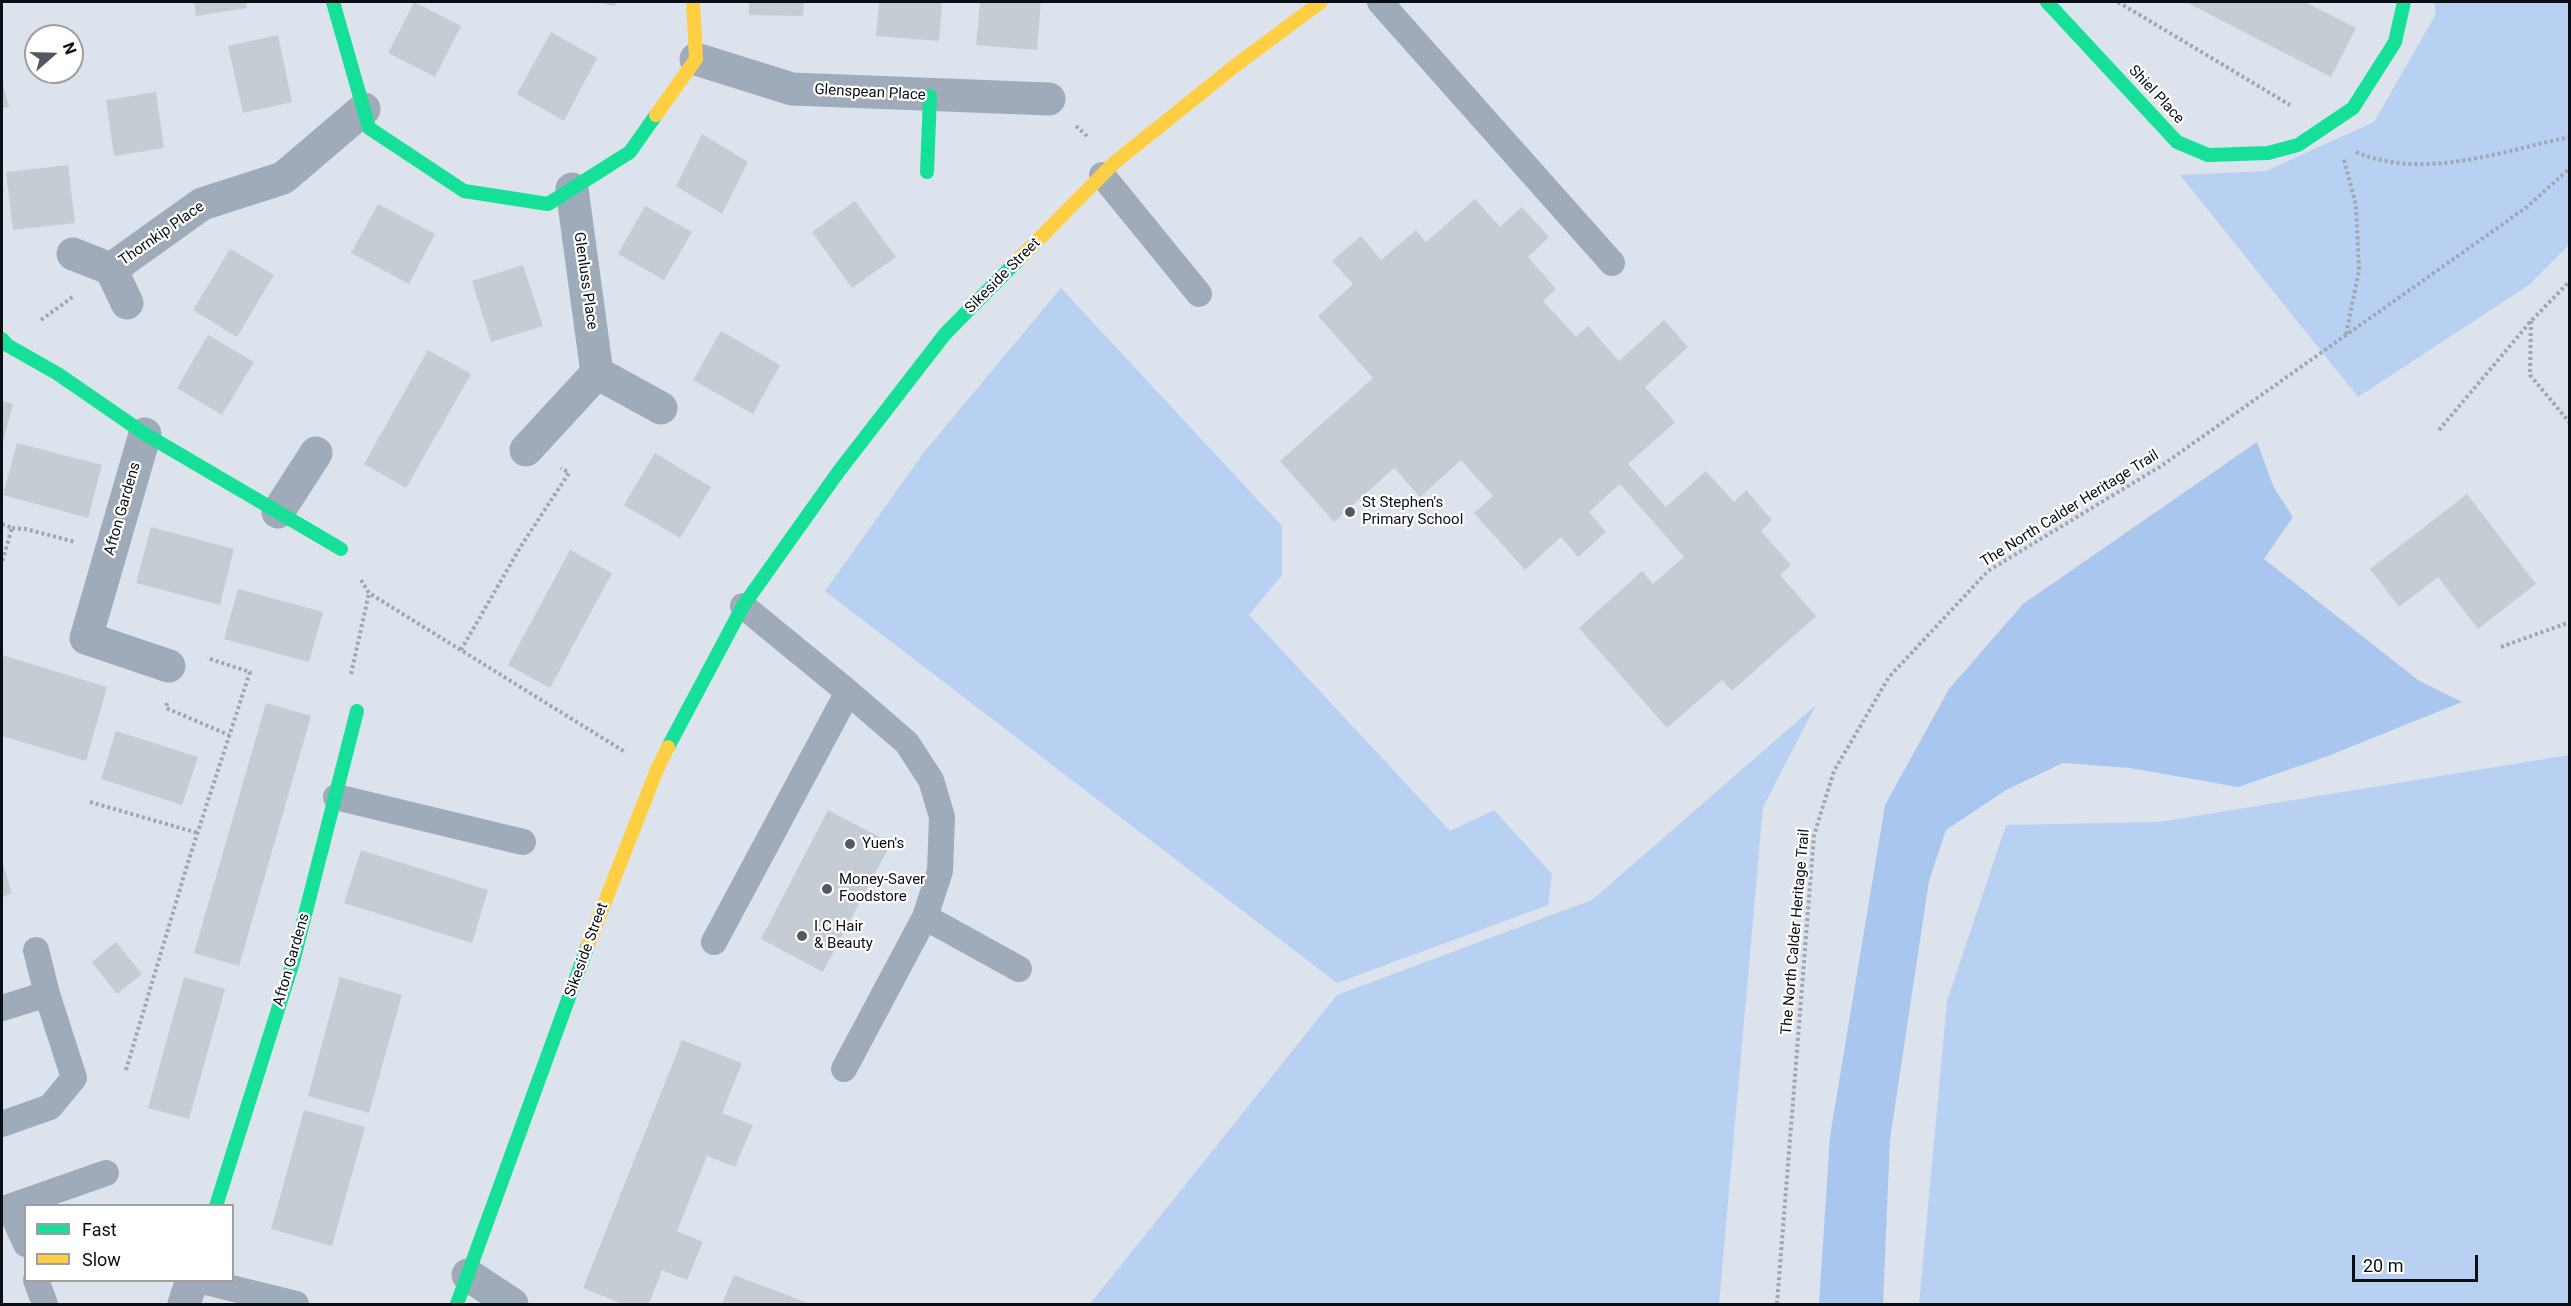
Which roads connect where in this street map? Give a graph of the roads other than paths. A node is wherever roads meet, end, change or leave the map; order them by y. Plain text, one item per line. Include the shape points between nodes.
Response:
1 (333, 2) edge
2 (693, 2) edge
3 (1322, 2) edge
4 (1380, 2) edge
5 (2047, 2) edge
6 (2404, 2) edge
7 (696, 59) junction
8 (930, 96) junction
9 (1049, 99) road end
10 (364, 109) junction
11 (1108, 169) junction
12 (927, 172) dead end
13 (572, 189) junction
14 (73, 254) dead end
15 (1612, 263) dead end
16 (111, 269) junction
17 (1199, 294) dead end
18 (127, 303) dead end
19 (4, 342) edge
20 (597, 373) junction
21 (661, 408) dead end
22 (145, 434) junction
23 (526, 450) road end
24 (316, 453) dead end
25 (278, 512) junction
26 (341, 549) road end
27 (743, 606) junction
28 (175, 664) road end
29 (848, 693) junction
30 (357, 711) road end
31 (336, 797) junction
32 (523, 842) dead end
33 (925, 917) junction
34 (714, 942) dead end
35 (36, 950) dead end
36 (1019, 969) dead end
37 (47, 994) junction
38 (2, 1008) edge
39 (844, 1069) dead end
40 (2, 1124) edge
41 (106, 1173) dead end
42 (217, 1204) edge
43 (5, 1209) edge
44 (24, 1241) edge
45 (36, 1282) edge
46 (192, 1282) edge
47 (202, 1282) edge
48 (463, 1290) edge
49 (45, 1305) edge
50 (184, 1305) edge
51 (296, 1305) edge
52 (512, 1305) edge

1 - 10 street
2 - 7 street
3 - 11 street, Sikeside Street via 1236,65
4 - 15 lane
5 - 6 street, Shiel Place via 2177,142 2217,155 2268,153 2298,145 2353,108 2395,42
7 - 8 street, Glenspean Place via 792,90
7 - 13 street via 630,152
8 - 9 street, Glenspean Place
8 - 12 street
10 - 13 street via 369,128 464,191 548,204
10 - 16 street, Thornkip Place via 283,178 202,204
11 - 17 lane
11 - 27 street, Sikeside Street via 945,334 839,471
13 - 20 street, Glenluss Place
14 - 16 street, Thornkip Place
16 - 18 street, Thornkip Place
19 - 22 street
20 - 21 street
20 - 23 street
22 - 25 street
22 - 28 street, Afton Gardens via 86,638
24 - 25 street
25 - 26 street
27 - 29 lane
27 - 48 street, Sikeside Street via 656,772 600,913
29 - 33 lane via 907,743 930,780 942,817 940,871
29 - 34 lane
30 - 31 street, Afton Gardens
31 - 32 lane
31 - 42 street, Afton Gardens via 293,962
33 - 36 lane
33 - 39 lane
35 - 37 lane
37 - 38 lane
37 - 40 lane via 74,1078 50,1107
41 - 43 lane
43 - 44 lane
45 - 49 lane
46 - 50 street
47 - 51 lane
48 - 52 street

